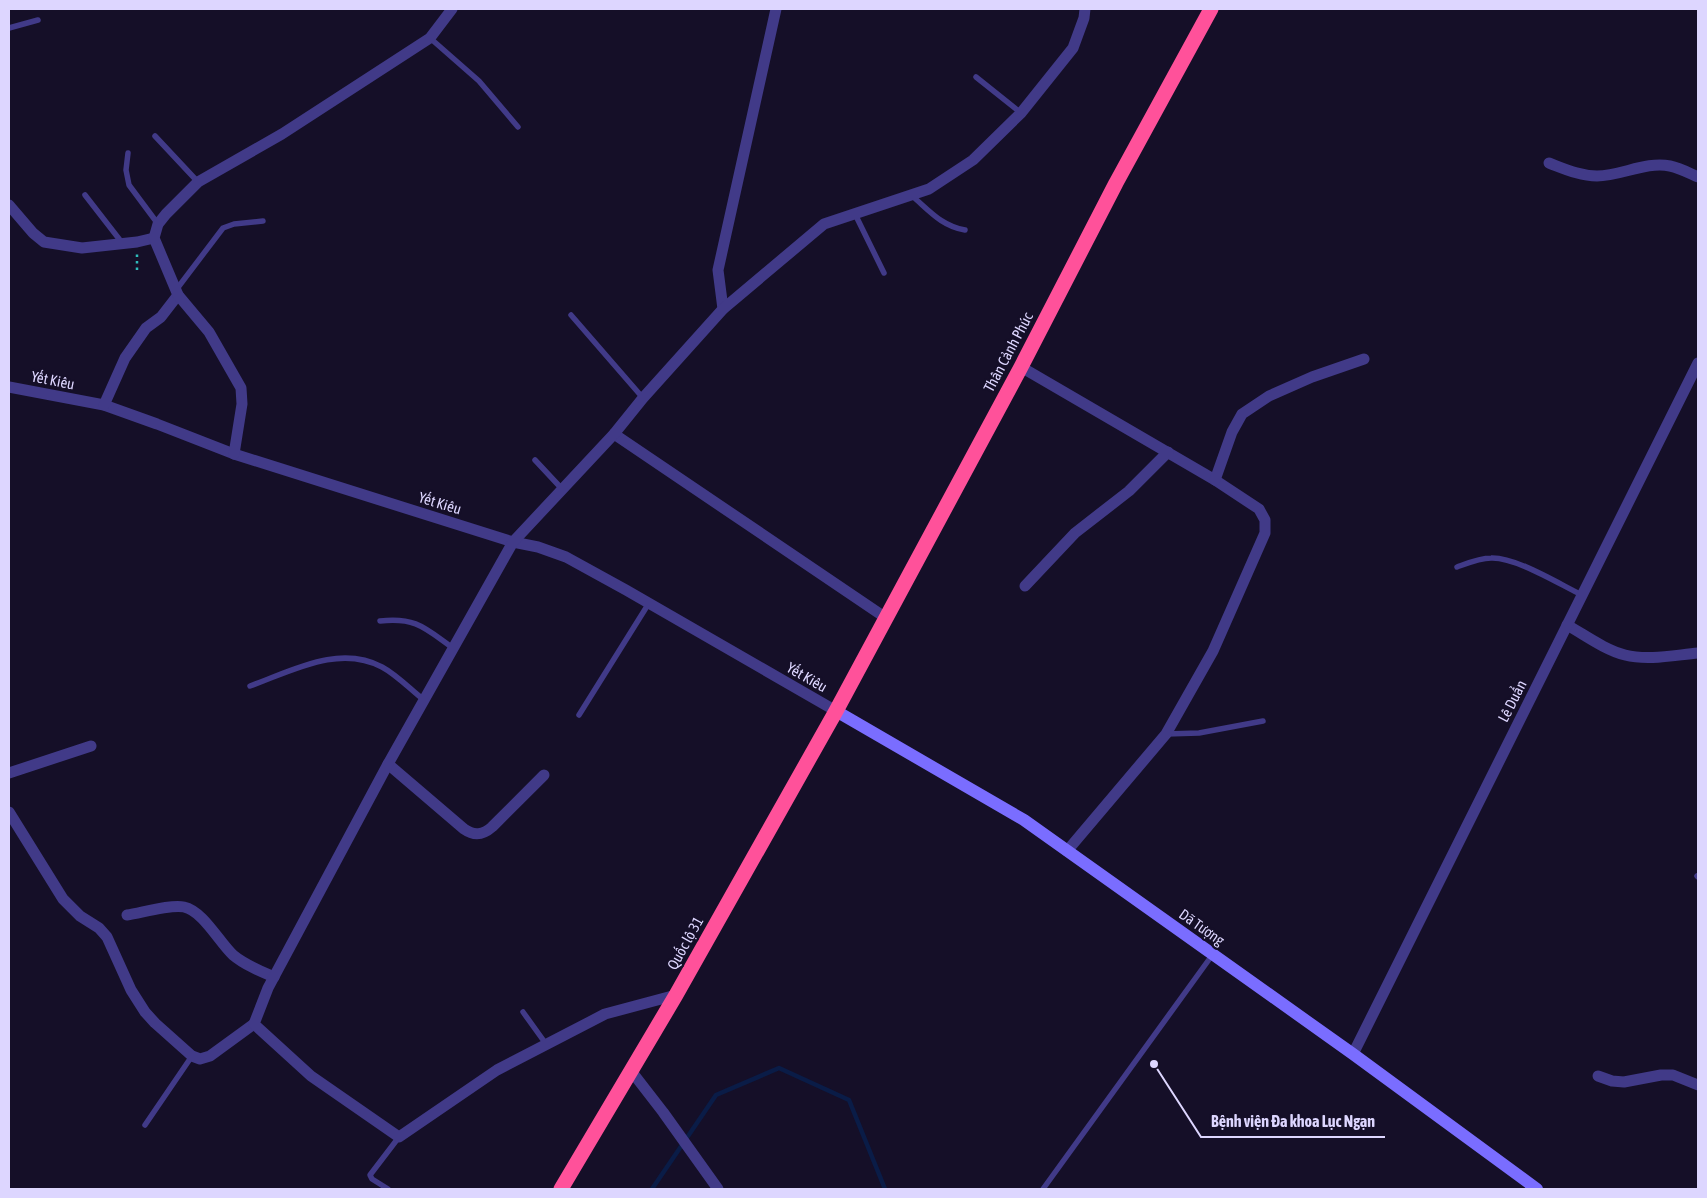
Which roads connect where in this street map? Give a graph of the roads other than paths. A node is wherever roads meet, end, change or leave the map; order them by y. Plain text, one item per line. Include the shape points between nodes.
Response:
1 (452, 9) edge
2 (776, 9) edge
3 (1085, 9) edge
4 (1211, 9) edge
5 (38, 20) dead end
6 (9, 28) edge
7 (430, 38) junction
8 (976, 77) dead end
9 (1021, 113) junction
10 (518, 127) dead end
11 (155, 136) dead end
12 (128, 153) dead end
13 (1549, 163) dead end
14 (1698, 177) edge
15 (198, 182) junction
16 (84, 195) dead end
17 (911, 195) junction
18 (11, 212) edge
19 (855, 214) junction
20 (263, 221) dead end
21 (158, 224) junction
22 (965, 230) dead end
23 (154, 238) junction
24 (123, 244) junction
25 (884, 273) dead end
26 (177, 292) junction
27 (723, 309) junction
28 (571, 315) dead end
29 (1364, 359) dead end
30 (1698, 363) edge
31 (1021, 367) junction
32 (9, 387) edge
33 (643, 398) junction
34 (104, 405) junction
35 (614, 434) junction
36 (1168, 452) junction
37 (234, 454) junction
38 (534, 460) dead end
39 (1215, 480) junction
40 (563, 490) junction
41 (513, 542) junction
42 (1457, 567) dead end
43 (1025, 586) dead end
44 (1582, 595) junction
45 (649, 603) junction
46 (886, 618) junction
47 (380, 621) dead end
48 (1567, 625) junction
49 (453, 648) junction
50 (1698, 653) edge
51 (250, 686) dead end
52 (424, 700) junction
53 (836, 711) junction
54 (579, 715) dead end
55 (1263, 722) dead end
56 (1166, 734) junction
57 (90, 746) dead end
58 (388, 764) junction
59 (9, 773) edge
60 (544, 775) dead end
61 (9, 812) edge
62 (1067, 851) junction
63 (127, 915) dead end
64 (1213, 954) junction
65 (274, 977) junction
66 (676, 995) junction
67 (523, 1012) dead end
68 (254, 1024) junction
69 (546, 1044) junction
70 (1353, 1054) junction
71 (192, 1056) junction
72 (632, 1072) junction
73 (1598, 1076) dead end
74 (1698, 1085) edge
75 (145, 1125) dead end
76 (399, 1137) junction
77 (1529, 1187) edge
78 (388, 1189) edge
79 (561, 1189) edge
80 (718, 1189) edge
81 (1043, 1189) edge

1 - 7 street
2 - 27 street via 718,270
3 - 9 street via 1073,48
4 - 31 highway, Thân Cảnh Phúc
5 - 6 lane
7 - 10 lane via 480,81
7 - 15 street via 282,134
8 - 9 lane
9 - 17 street via 974,160 929,189
11 - 15 lane
12 - 21 lane via 126,170 129,185
13 - 14 street via 1576,173 1598,176 1668,165
15 - 21 street
16 - 24 lane
17 - 19 street
17 - 22 lane via 944,223
18 - 24 street via 44,242 82,248
19 - 25 lane
19 - 27 street via 824,224
20 - 26 lane via 222,228
21 - 23 street
23 - 24 street
23 - 26 street
26 - 34 street via 161,317 146,328 125,358
26 - 37 street via 209,332 241,388 242,404
27 - 33 street
28 - 33 lane
29 - 39 street via 1269,396 1242,414
30 - 44 street, Lê Duẩn
31 - 36 street
31 - 46 highway, Thân Cảnh Phúc
32 - 34 street, Yết Kiêu
33 - 35 street
34 - 37 street, Yết Kiêu
35 - 40 street
35 - 46 street
36 - 39 street
36 - 43 street via 1129,491 1075,533
37 - 41 street, Yết Kiêu
38 - 40 lane
39 - 56 street via 1259,509 1265,520 1265,533 1214,651
40 - 41 street
41 - 45 street, Yết Kiêu via 566,557
41 - 49 street
42 - 44 lane via 1478,560 1505,560
44 - 48 street, Lê Duẩn
45 - 53 street, Yết Kiêu
45 - 54 lane
46 - 53 highway, Thân Cảnh Phúc
47 - 49 lane via 416,623
48 - 50 street via 1626,656 1645,658
48 - 70 street, Lê Duẩn
49 - 52 street
51 - 52 lane via 321,660 353,658 383,668
52 - 58 street
53 - 62 street, Dã Tượng via 1024,820
53 - 66 highway, Quốc lộ 31
55 - 56 lane via 1199,733
56 - 62 street
57 - 59 street
58 - 60 street via 474,834 492,827
58 - 65 street
61 - 71 street via 63,900 107,937 131,990 145,1012
62 - 64 street, Dã Tượng
63 - 65 street via 177,906 190,909 233,955
64 - 70 street, Dã Tượng
64 - 81 lane
65 - 68 street
66 - 69 street via 605,1014
66 - 72 highway, Quốc lộ 31
67 - 69 lane
68 - 71 street via 210,1056 200,1059
68 - 76 street via 312,1076
69 - 76 street via 497,1070
70 - 77 street, Dã Tượng
71 - 75 lane
72 - 79 highway, Quốc lộ 31
72 - 80 street
73 - 74 street via 1624,1082 1672,1075
76 - 78 lane via 370,1175

